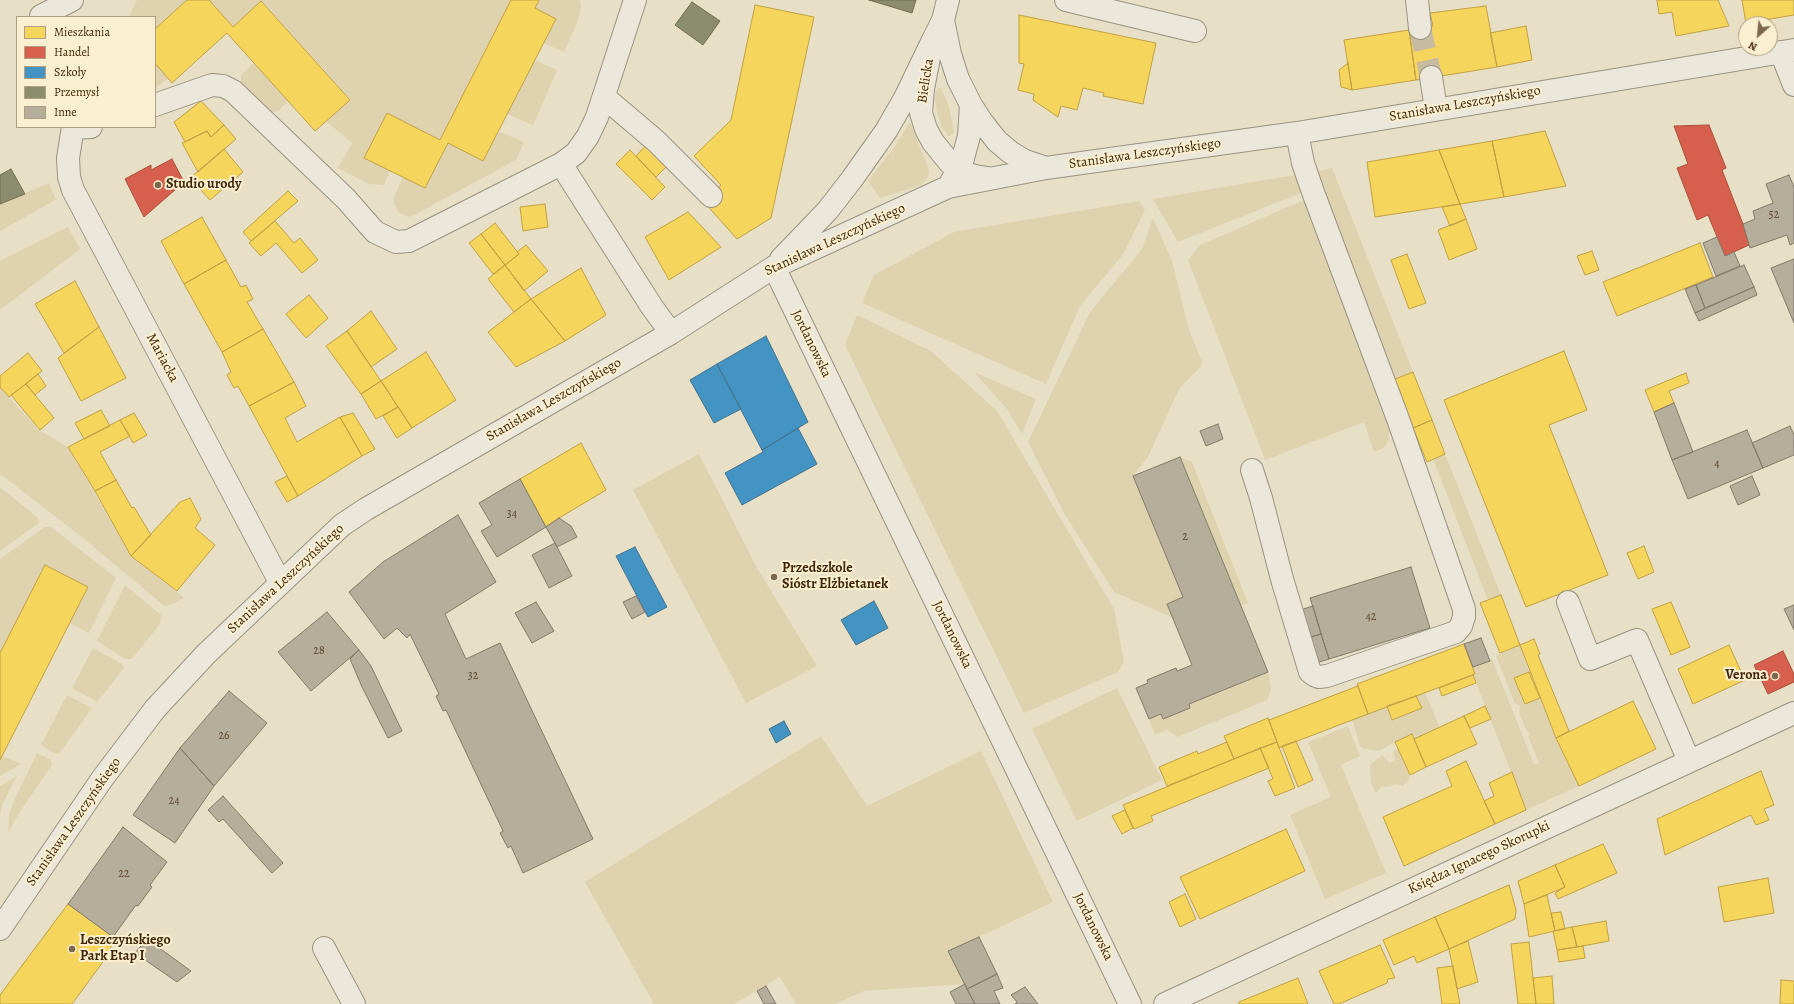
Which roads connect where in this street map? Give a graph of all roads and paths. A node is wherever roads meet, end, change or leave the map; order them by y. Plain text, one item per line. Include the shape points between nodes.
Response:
1 (72, 0) edge
2 (635, 0) edge
3 (1066, 0) edge
4 (1417, 0) edge
5 (946, 10) edge
6 (38, 11) edge
7 (1420, 28) tunnel mouth
8 (1195, 31) dead end
9 (932, 42) junction
10 (1788, 51) edge
11 (1431, 77) tunnel mouth
12 (1794, 85) edge
13 (604, 97) junction
14 (156, 104) edge
15 (970, 105) junction
16 (1436, 109) junction
17 (79, 128) edge
18 (1297, 133) junction
19 (561, 164) junction
20 (1046, 168) junction
21 (954, 178) junction
22 (992, 178) joint
23 (711, 196) dead end
24 (774, 267) junction
25 (671, 333) junction
26 (1252, 470) dead end
27 (280, 582) junction
28 (1568, 602) dead end
29 (1794, 713) edge
30 (1690, 760) junction
31 (0, 929) edge
32 (324, 948) dead end
33 (354, 1004) edge
34 (1130, 1004) edge
35 (1165, 1004) edge

1 - 6 street
2 - 13 street
3 - 8 street
4 - 7 street
5 - 9 street, Bielicka
5 - 15 street, Bielicka via 950,54
9 - 21 street, Bielicka via 922,89 921,114 932,142 950,163
9 - 24 street via 886,131 828,210
10 - 12 street
10 - 16 street, Stanisława Leszczyńskiego
11 - 16 street
13 - 19 street via 588,136 576,153
13 - 23 street via 656,141
14 - 19 street via 212,85 223,86 233,91 346,199 375,232 396,242 409,241
15 - 20 street, Bielicka via 996,141 1025,161
15 - 21 street via 969,136
16 - 18 street, Stanisława Leszczyńskiego
17 - 27 street, Mariacka via 68,158 73,190
18 - 20 street, Stanisława Leszczyńskiego
18 - 26 street via 1303,163 1313,192 1398,419 1464,609 1461,626 1456,632 1327,676 1314,675 1310,672
19 - 25 street
20 - 22 street, Stanisława Leszczyńskiego
21 - 22 street, Bielicka
21 - 24 street, Stanisława Leszczyńskiego
24 - 25 street, Stanisława Leszczyńskiego
24 - 34 street, Jordanowska
25 - 27 street, Stanisława Leszczyńskiego via 366,509 342,525
27 - 31 street, Stanisława Leszczyńskiego via 206,654 155,709 102,779
28 - 30 street via 1590,659 1637,640
29 - 30 street, Księdza Ignacego Skorupki
30 - 35 street, Księdza Ignacego Skorupki
32 - 33 street

